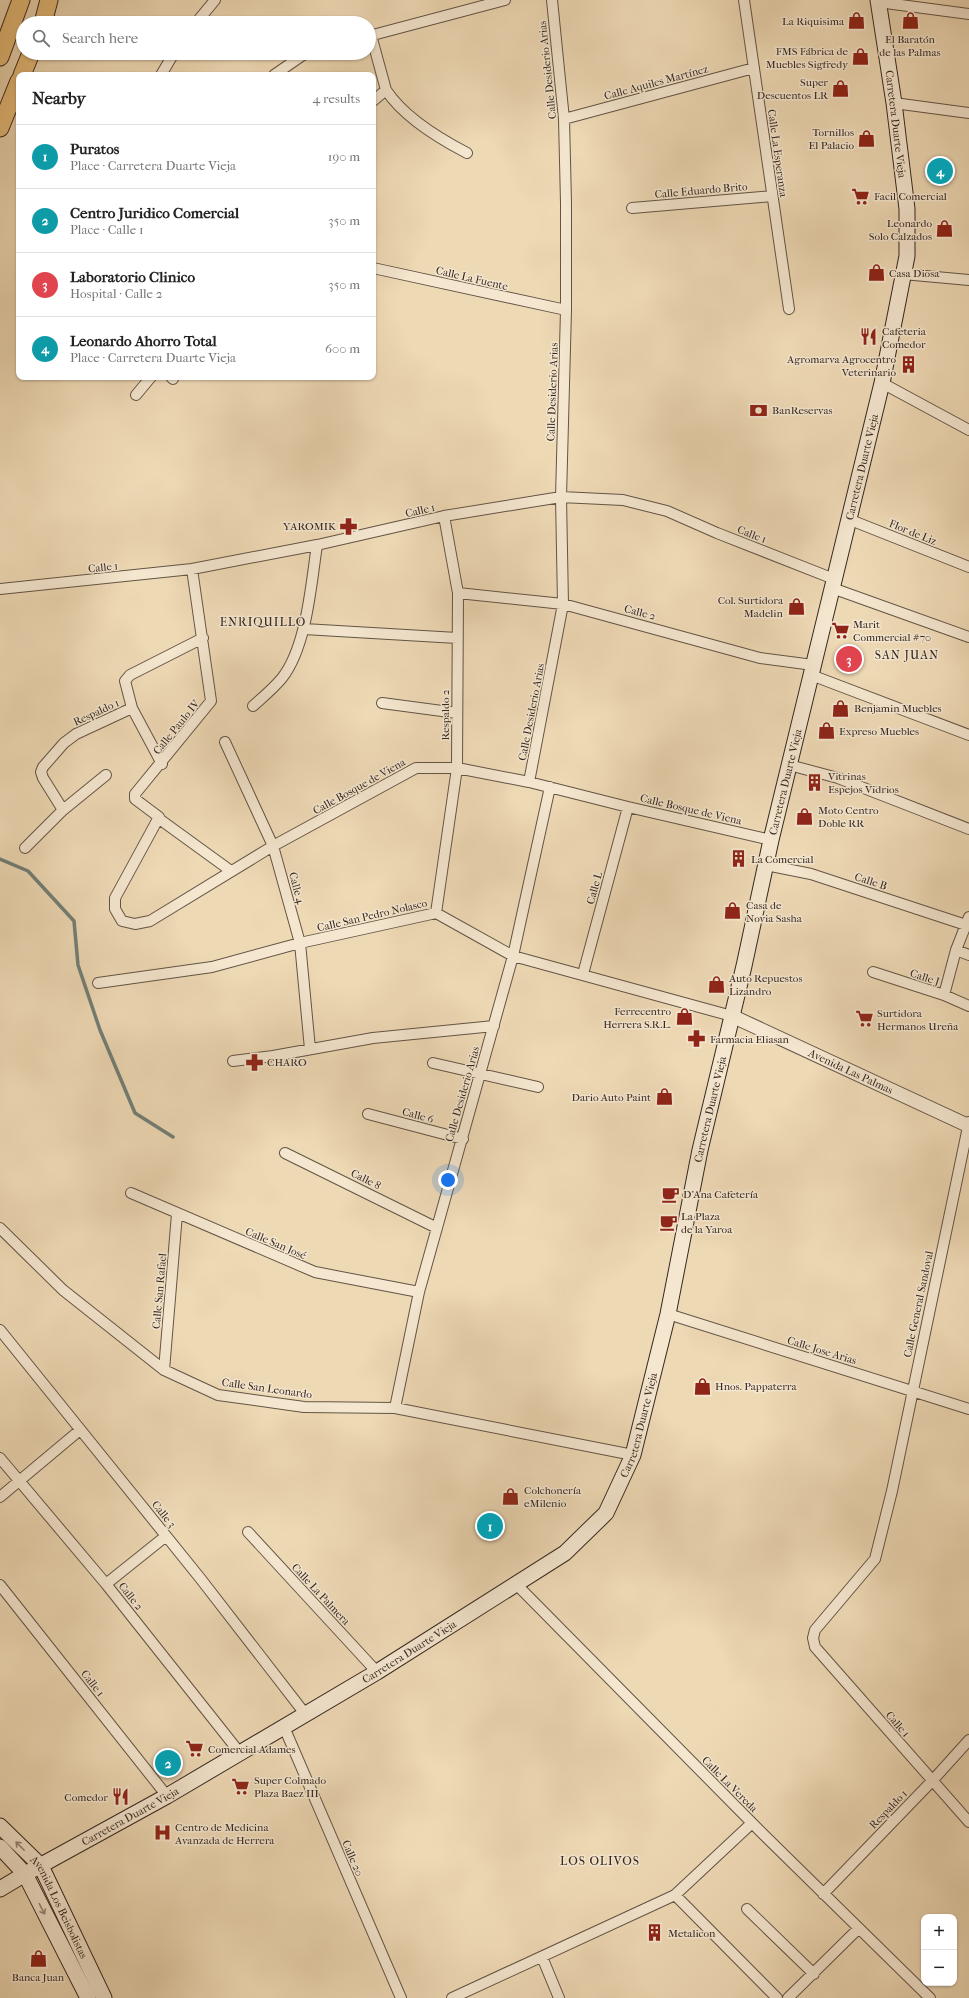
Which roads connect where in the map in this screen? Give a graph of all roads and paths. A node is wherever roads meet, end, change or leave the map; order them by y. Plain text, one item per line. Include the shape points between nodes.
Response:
1 (22, 0) edge
2 (49, 0) edge
3 (215, 0) edge
4 (505, 0) edge
5 (552, 0) edge
6 (744, 0) edge
7 (878, 1) edge
8 (969, 14) edge
9 (45, 16) edge
10 (202, 16) edge
11 (376, 33) edge
12 (376, 56) edge
13 (0, 57) edge
14 (28, 60) edge
15 (170, 60) edge
16 (296, 60) edge
17 (754, 68) junction
18 (23, 72) edge
19 (163, 72) edge
20 (278, 72) edge
21 (16, 88) edge
22 (386, 90) junction
23 (376, 98) edge
24 (894, 103) junction
25 (969, 113) edge
26 (564, 119) junction
27 (0, 128) edge
28 (467, 153) dead end
29 (772, 196) junction
30 (632, 208) dead end
31 (376, 269) edge
32 (903, 274) junction
33 (969, 280) edge
34 (789, 309) dead end
35 (566, 310) junction
36 (149, 380) edge
37 (882, 383) junction
38 (136, 396) dead end
39 (969, 430) edge
40 (561, 496) junction
41 (444, 516) junction
42 (848, 519) junction
43 (317, 545) junction
44 (969, 567) edge
45 (192, 568) junction
46 (833, 584) junction
47 (0, 589) edge
48 (458, 593) junction
49 (563, 604) junction
50 (304, 629) junction
51 (969, 637) edge
52 (203, 638) junction
53 (457, 638) junction
54 (812, 670) junction
55 (382, 703) dead end
56 (253, 706) dead end
57 (132, 708) junction
58 (457, 713) junction
59 (969, 735) edge
60 (225, 742) dead end
61 (162, 764) junction
62 (789, 765) junction
63 (457, 768) junction
64 (106, 775) dead end
65 (529, 782) junction
66 (550, 787) junction
67 (628, 807) junction
68 (63, 810) junction
69 (158, 818) junction
70 (969, 829) edge
71 (771, 840) junction
72 (273, 846) junction
73 (24, 848) dead end
74 (766, 865) junction
75 (231, 871) junction
76 (436, 913) junction
77 (968, 921) edge
78 (300, 943) junction
79 (956, 950) junction
80 (969, 955) edge
81 (513, 956) junction
82 (873, 972) dead end
83 (583, 974) junction
84 (98, 983) dead end
85 (944, 995) junction
86 (969, 1006) edge
87 (732, 1016) junction
88 (494, 1026) junction
89 (310, 1049) junction
90 (234, 1061) dead end
91 (433, 1063) dead end
92 (481, 1073) junction
93 (538, 1087) dead end
94 (368, 1114) dead end
95 (969, 1124) edge
96 (462, 1139) junction
97 (285, 1153) dead end
98 (131, 1193) dead end
99 (177, 1214) junction
100 (0, 1228) edge
101 (437, 1228) junction
102 (419, 1292) junction
103 (668, 1314) junction
104 (0, 1330) edge
105 (164, 1370) junction
106 (912, 1391) junction
107 (396, 1408) junction
108 (969, 1409) edge
109 (80, 1430) junction
110 (633, 1455) junction
111 (0, 1458) edge
112 (20, 1481) junction
113 (0, 1497) edge
114 (248, 1532) dead end
115 (166, 1536) junction
116 (106, 1584) junction
117 (516, 1584) junction
118 (0, 1585) edge
119 (813, 1638) joint
120 (377, 1672) junction
121 (306, 1716) junction
122 (284, 1727) junction
123 (969, 1740) edge
124 (240, 1753) junction
125 (932, 1781) junction
126 (167, 1796) junction
127 (969, 1822) edge
128 (752, 1823) junction
129 (0, 1826) edge
130 (0, 1847) edge
131 (41, 1866) junction
132 (25, 1874) junction
133 (0, 1890) edge
134 (823, 1894) junction
135 (675, 1895) junction
136 (747, 1909) dead end
137 (858, 1929) junction
138 (542, 1957) junction
139 (814, 1974) junction
140 (88, 1998) edge
141 (104, 1998) edge
142 (401, 1998) edge
143 (452, 1998) edge
144 (560, 1998) edge
145 (777, 1998) edge
146 (788, 1998) edge
147 (930, 1998) edge

1 - 13 highway
2 - 9 highway
3 - 10 street
4 - 11 street
5 - 26 street, Calle Desiderio Arias
6 - 17 street, Calle La Esperanza
7 - 8 street
7 - 24 main road, Carretera Duarte Vieja
12 - 22 street
14 - 18 highway
15 - 19 street
16 - 20 street
17 - 26 street, Calle Aquiles Martínez
17 - 29 street, Calle La Esperanza
21 - 27 highway
22 - 23 street
22 - 28 street via 404,110 440,138
24 - 25 street
24 - 32 main road, Carretera Duarte Vieja via 907,209 907,256
26 - 35 street, Calle Desiderio Arias
29 - 30 street, Calle Eduardo Brito
29 - 34 street, Calle La Esperanza
31 - 35 street, Calle La Fuente
32 - 33 street
32 - 37 main road, Carretera Duarte Vieja
35 - 40 street, Calle Desiderio Arias
36 - 38 street
37 - 39 street
37 - 42 main road, Carretera Duarte Vieja
40 - 41 street, Calle 1
40 - 46 street, Calle 1 via 623,500 667,511
40 - 49 street, Calle Desiderio Arias
41 - 43 street, Calle 1
41 - 48 street, Respaldo 2
42 - 44 street, Flor de Liz
42 - 46 main road, Carretera Duarte Vieja
43 - 45 street, Calle 1
43 - 50 street
45 - 47 street, Calle 1
45 - 52 street, Calle Paulo IV
46 - 51 street, Calle 1
46 - 54 main road, Carretera Duarte Vieja
48 - 49 street, Calle 2
48 - 53 street, Respaldo 2
49 - 54 street, Calle 2
49 - 65 street, Calle Desiderio Arias
50 - 53 street
50 - 56 street via 282,677
52 - 57 street via 130,675 125,681
52 - 61 street, Calle Paulo IV via 211,701
53 - 58 street, Respaldo 2
54 - 59 street, Calle 2
54 - 62 main road, Carretera Duarte Vieja
55 - 58 street
57 - 61 street
57 - 68 street, Respaldo 1 via 76,734 64,743 43,767 43,778
58 - 63 street, Respaldo 2
60 - 72 street, Calle 4
61 - 69 street, Calle Paulo IV via 134,797
62 - 70 street via 838,778
62 - 71 main road, Carretera Duarte Vieja
63 - 65 street, Calle Bosque de Viena
63 - 72 street, Calle Bosque de Viena via 416,768
63 - 76 street, Respaldo 2
64 - 68 street
65 - 66 street, Calle Bosque de Viena
66 - 67 street, Calle Bosque de Viena
66 - 81 street, Calle Desiderio Arias
67 - 71 street, Calle Bosque de Viena
67 - 83 street, Calle L
68 - 73 street
69 - 75 street
69 - 75 street, Calle Bosque de Viena via 114,898 115,910 122,921 135,924 150,921
71 - 74 main road, Carretera Duarte Vieja
72 - 75 street, Calle Bosque de Viena
72 - 78 street, Calle 4
74 - 77 street, Calle B via 811,874
74 - 87 main road, Carretera Duarte Vieja
76 - 78 street, Calle San Pedro Nolasco
76 - 81 street, Calle San Pedro Nolasco
77 - 79 street
78 - 84 street, Calle San Pedro Nolasco via 212,967
78 - 89 street, Calle 4
79 - 80 street
79 - 85 street
81 - 83 street, Calle San Pedro Nolasco
81 - 88 street, Calle Desiderio Arias
82 - 85 street, Calle J
83 - 87 street, Calle San Pedro Nolasco
85 - 86 street, Calle J
87 - 95 street, Avenida Las Palmas
87 - 103 main road, Carretera Duarte Vieja via 700,1150
88 - 89 street via 373,1038
88 - 92 street, Calle Desiderio Arias
89 - 90 street
91 - 92 street
92 - 93 street
92 - 96 street, Calle Desiderio Arias
94 - 96 street, Calle 6
95 - 106 street, Calle General Sandoval
96 - 101 street, Calle Desiderio Arias
97 - 101 street, Calle 8
98 - 99 street, Calle San José
99 - 102 street, Calle San José via 315,1272
99 - 105 street, Calle San Rafael
100 - 105 street, Calle San Leonardo via 63,1290
101 - 102 street, Calle Desiderio Arias
102 - 107 street, Calle Desiderio Arias
103 - 106 street, Calle Jose Arias
103 - 110 main road, Carretera Duarte Vieja
104 - 109 street, Calle 3
105 - 107 street, Calle San Leonardo via 218,1395 304,1407
106 - 108 street, Calle Jose Arias
106 - 119 street, Calle General Sandoval via 875,1559 816,1630
107 - 110 street, Calle San Leonardo
109 - 112 street
109 - 115 street, Calle 3
110 - 117 main road, Carretera Duarte Vieja via 606,1513 565,1553
111 - 112 street, Calle 2
112 - 113 street
112 - 116 street, Calle 2
114 - 120 street, Calle La Palmera
115 - 116 street
115 - 121 street, Calle 3
116 - 124 street, Calle 2
117 - 120 main road, Carretera Duarte Vieja
117 - 128 street, Calle La Vereda
118 - 126 street, Calle 1
119 - 125 street, Calle 1 via 815,1648
120 - 121 main road, Carretera Duarte Vieja
121 - 122 main road, Carretera Duarte Vieja
122 - 124 main road, Carretera Duarte Vieja
122 - 142 street, Calle 20
123 - 125 street, Respaldo 1
124 - 126 main road, Carretera Duarte Vieja
125 - 127 street, Calle 1
125 - 134 street, Respaldo 1
126 - 131 main road, Carretera Duarte Vieja
128 - 134 street, Calle La Vereda
128 - 135 street
131 -> 129 main road, Avenida Los Beisbolistas
130 - 132 main road, Avenida Los Beisbolistas
131 - 132 main road, Carretera Duarte Vieja
131 - 141 main road, Avenida Los Beisbolistas
132 - 133 main road, Carretera Duarte Vieja
132 -> 140 main road, Avenida Los Beisbolistas
134 - 137 street, Calle La Vereda
135 - 138 street
135 - 145 street
136 - 139 street
137 - 139 street
137 - 147 street, Calle La Vereda
138 - 143 street
138 - 144 street
139 - 146 street

